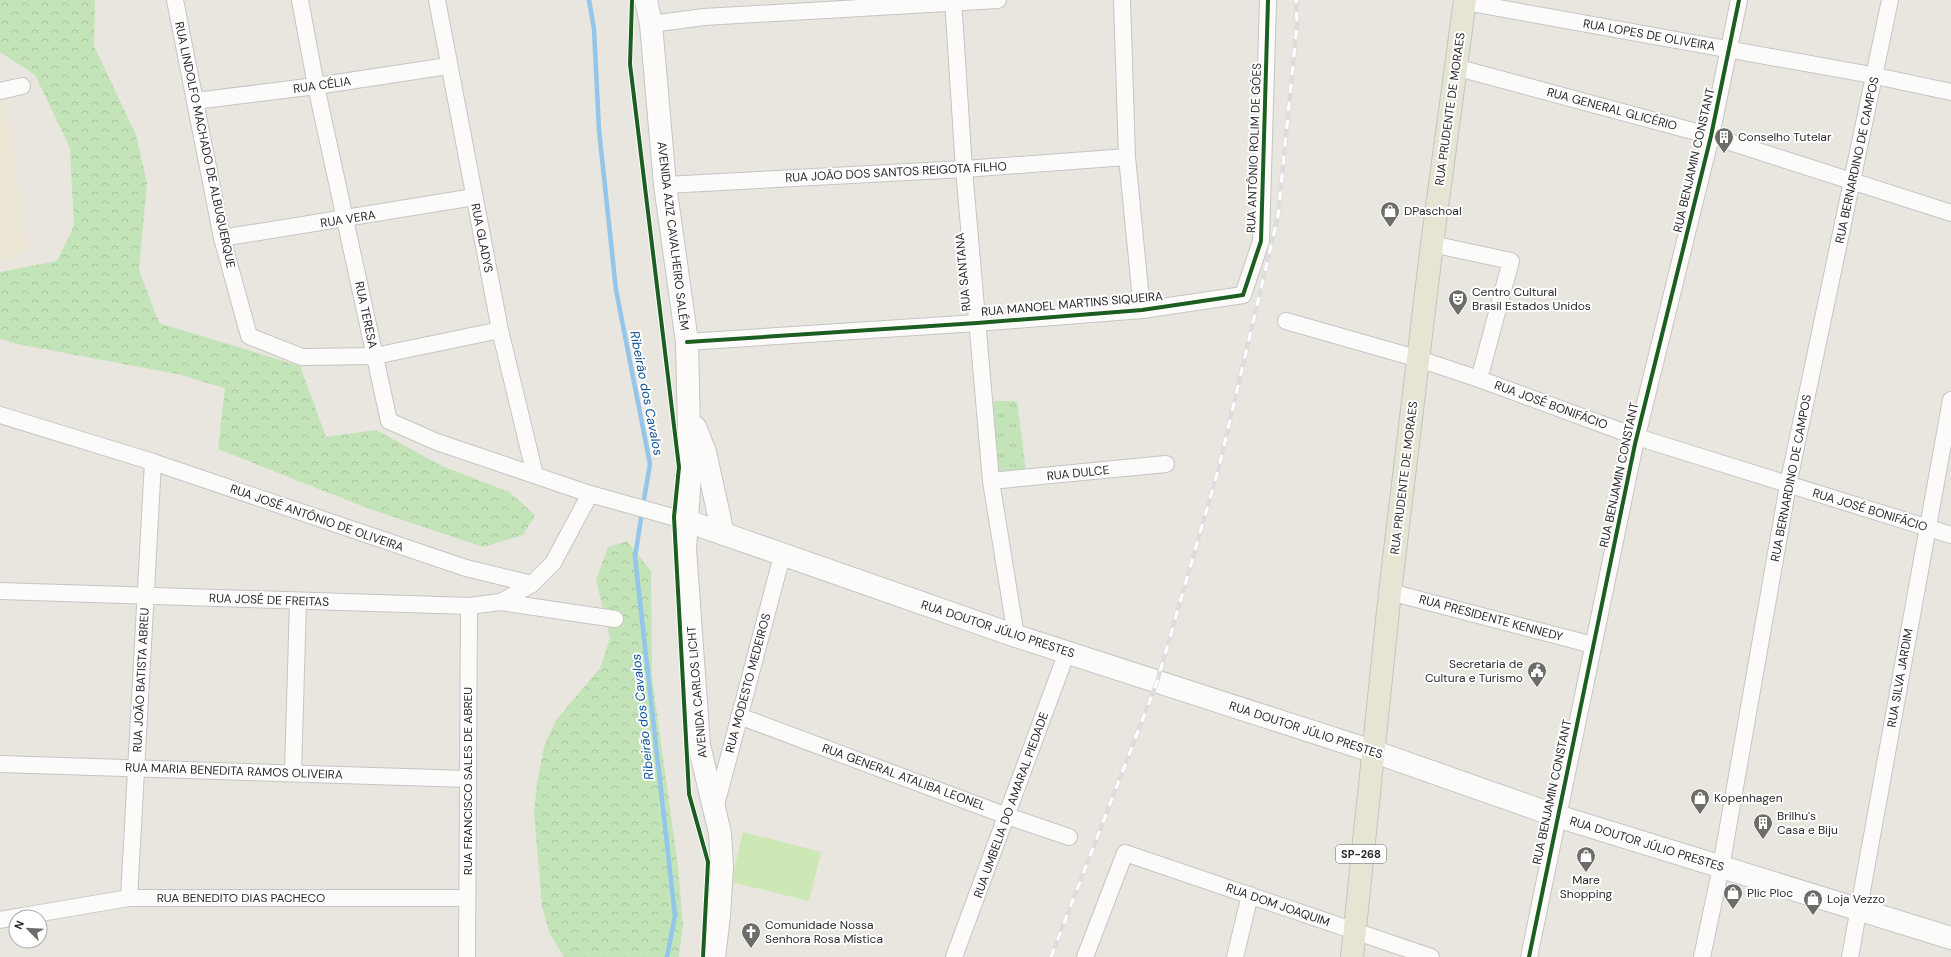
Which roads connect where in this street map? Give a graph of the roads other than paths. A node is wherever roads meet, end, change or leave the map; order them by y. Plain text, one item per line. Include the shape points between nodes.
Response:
1 (175, 0) edge
2 (300, 0) edge
3 (436, 0) edge
4 (646, 0) edge
5 (998, 0) edge
6 (1122, 0) edge
7 (1268, 0) edge
8 (1739, 0) edge
9 (1890, 0) edge
10 (1465, 1) edge
11 (953, 2) edge
12 (651, 24) junction
13 (1728, 50) junction
14 (448, 66) junction
15 (1455, 67) junction
16 (1875, 76) junction
17 (22, 86) dead end
18 (316, 86) junction
19 (0, 91) edge
20 (1951, 92) edge
21 (195, 101) junction
22 (1711, 136) junction
23 (1127, 157) junction
24 (964, 169) junction
25 (1853, 181) junction
26 (665, 185) junction
27 (474, 197) junction
28 (1951, 212) edge
29 (345, 219) junction
30 (222, 238) junction
31 (1432, 244) junction
32 (1243, 295) joint
33 (1142, 310) junction
34 (1286, 321) dead end
35 (977, 323) junction
36 (500, 330) junction
37 (687, 342) junction
38 (375, 356) junction
39 (1419, 359) junction
40 (1479, 379) junction
41 (1951, 400) edge
42 (0, 415) edge
43 (690, 415) junction
44 (1637, 436) junction
45 (153, 462) junction
46 (1166, 464) dead end
47 (536, 475) junction
48 (991, 481) junction
49 (1788, 485) junction
50 (590, 494) junction
51 (625, 503) joint
52 (687, 521) junction
53 (1928, 528) junction
54 (723, 534) junction
55 (1951, 535) edge
56 (782, 556) junction
57 (532, 584) junction
58 (0, 591) edge
59 (1390, 592) junction
60 (145, 595) junction
61 (298, 601) junction
62 (502, 602) junction
63 (469, 606) junction
64 (615, 619) dead end
65 (1016, 636) junction
66 (1593, 645) junction
67 (1068, 652) junction
68 (739, 716) junction
69 (1372, 751) junction
70 (0, 764) edge
71 (136, 768) junction
72 (293, 773) junction
73 (468, 779) junction
74 (715, 811) junction
75 (1007, 816) junction
76 (1557, 816) junction
77 (1069, 837) dead end
78 (1721, 867) junction
79 (1250, 895) junction
80 (129, 898) junction
81 (467, 898) junction
82 (1858, 910) junction
83 (48, 912) edge
84 (1354, 931) junction
85 (1951, 938) edge
86 (467, 957) edge
87 (714, 957) edge
88 (954, 957) edge
89 (1085, 957) edge
90 (1235, 957) edge
91 (1352, 957) edge
92 (1431, 957) edge
93 (1529, 957) edge
94 (1702, 957) edge
95 (1850, 957) edge

1 - 21 street, RUA LINDOLFO MACHADO DE ALBUQUERQUE
2 - 18 street, RUA TERESA
3 - 14 street, RUA GLADYS
4 - 12 main road, AVENIDA AZIZ CAVALHEIRO SALÉM
5 - 11 street
6 - 23 street
7 - 32 street, RUA ANTÔNIO ROLIM DE GÓES via 1261,241
8 - 13 street, RUA BENJAMIN CONSTANT
9 - 16 street, RUA BERNARDINO DE CAMPOS
10 - 13 street, RUA LOPES DE OLIVEIRA
10 - 15 main road, RUA PRUDENTE DE MORAES / SP-268
11 - 12 street via 704,17
11 - 24 street, RUA SANTANA
12 - 26 main road, AVENIDA AZIZ CAVALHEIRO SALÉM
13 - 16 street, RUA LOPES DE OLIVEIRA
13 - 22 street, RUA BENJAMIN CONSTANT
14 - 18 street, RUA CÉLIA
14 - 27 street, RUA GLADYS
15 - 22 street, RUA GENERAL GLICÉRIO
15 - 31 main road, RUA PRUDENTE DE MORAES / SP-268
16 - 20 street, RUA LOPES DE OLIVEIRA
16 - 25 street, RUA BERNARDINO DE CAMPOS
17 - 19 street
18 - 21 street, RUA CÉLIA
18 - 29 street, RUA TERESA
21 - 30 street, RUA LINDOLFO MACHADO DE ALBUQUERQUE
22 - 25 street, RUA GENERAL GLICÉRIO
22 - 44 street, RUA BENJAMIN CONSTANT
23 - 24 street, RUA JOÃO DOS SANTOS REIGOTA FILHO
23 - 33 street
24 - 26 street, RUA JOÃO DOS SANTOS REIGOTA FILHO
24 - 35 street, RUA SANTANA
25 - 28 street, RUA GENERAL GLICÉRIO
25 - 49 street, RUA BERNARDINO DE CAMPOS
26 - 37 main road, AVENIDA AZIZ CAVALHEIRO SALÉM
27 - 29 street, RUA VERA
27 - 36 street, RUA GLADYS
29 - 30 street, RUA VERA
29 - 38 street, RUA TERESA
30 - 38 street, RUA LINDOLFO MACHADO DE ALBUQUERQUE via 250,336 302,357
31 - 39 main road, RUA PRUDENTE DE MORAES / SP-268
31 - 40 street via 1511,261
32 - 33 street, RUA MANOEL MARTINS SIQUEIRA
33 - 35 street, RUA MANOEL MARTINS SIQUEIRA
34 - 39 street, RUA JOSÉ BONIFÁCIO
35 - 37 street, RUA MANOEL MARTINS SIQUEIRA
35 - 48 street, RUA SANTANA
36 - 38 street
36 - 47 street, RUA GLADYS
37 - 43 main road, AVENIDA AZIZ CAVALHEIRO SALÉM
38 - 47 street, RUA TERESA via 389,421 437,442
39 - 40 street, RUA JOSÉ BONIFÁCIO
39 - 59 main road, RUA PRUDENTE DE MORAES / SP-268
40 - 44 street, RUA JOSÉ BONIFÁCIO
41 - 53 street, RUA SILVA JARDIM
42 - 45 street, RUA JOSÉ ANTÔNIO DE OLIVEIRA
43 - 52 main road, AVENIDA AZIZ CAVALHEIRO SALÉM
43 - 54 main road via 705,452
44 - 49 street, RUA JOSÉ BONIFÁCIO
44 - 66 street, RUA BENJAMIN CONSTANT
45 - 57 street, RUA JOSÉ ANTÔNIO DE OLIVEIRA via 466,568
45 - 60 street, RUA JOÃO BATISTA ABREU
46 - 48 street, RUA DULCE
47 - 50 street, RUA TERESA
48 - 65 street, RUA SANTANA
49 - 53 street, RUA JOSÉ BONIFÁCIO
49 - 78 street, RUA BERNARDINO DE CAMPOS
50 - 51 street, RUA TERESA
50 - 57 street via 553,563
51 - 52 street, RUA DOUTOR JÚLIO PRESTES
52 - 54 main road, RUA DOUTOR JÚLIO PRESTES
52 - 74 main road, AVENIDA CARLOS LICHT via 685,550 700,745
53 - 55 street, RUA JOSÉ BONIFÁCIO
53 - 82 street, RUA SILVA JARDIM
54 - 56 main road, RUA DOUTOR JÚLIO PRESTES
56 - 65 main road, RUA DOUTOR JÚLIO PRESTES
56 - 68 street, RUA MODESTO MEDEIROS
57 - 62 street, RUA JOSÉ DE FREITAS
58 - 60 street, RUA JOSÉ DE FREITAS
59 - 66 street, RUA PRESIDENTE KENNEDY
59 - 69 main road, RUA PRUDENTE DE MORAES / SP-268
60 - 61 street, RUA JOSÉ DE FREITAS
60 - 71 street, RUA JOÃO BATISTA ABREU
61 - 63 street, RUA JOSÉ DE FREITAS
61 - 72 street
62 - 63 street, RUA JOSÉ DE FREITAS
62 - 64 street
63 - 73 street, RUA FRANCISCO SALES DE ABREU
65 - 67 main road, RUA DOUTOR JÚLIO PRESTES
66 - 76 street, RUA BENJAMIN CONSTANT
67 - 69 main road, RUA DOUTOR JÚLIO PRESTES
67 - 75 street, RUA UMBELIA DO AMARAL PIEDADE
68 - 74 street, RUA MODESTO MEDEIROS
68 - 75 street, RUA GENERAL ATALIBA LEONEL
69 - 76 main road, RUA DOUTOR JÚLIO PRESTES
69 - 84 main road, RUA PRUDENTE DE MORAES / SP-268
70 - 71 street, RUA MARIA BENEDITA RAMOS OLIVEIRA
71 - 72 street, RUA MARIA BENEDITA RAMOS OLIVEIRA
71 - 80 street, RUA JOÃO BATISTA ABREU
72 - 73 street, RUA MARIA BENEDITA RAMOS OLIVEIRA
73 - 81 street, RUA FRANCISCO SALES DE ABREU
74 - 87 main road, AVENIDA CARLOS LICHT via 720,833 722,866 720,916
75 - 77 street, RUA GENERAL ATALIBA LEONEL
75 - 88 street, RUA UMBELIA DO AMARAL PIEDADE
76 - 78 main road, RUA DOUTOR JÚLIO PRESTES
76 - 93 street, RUA BENJAMIN CONSTANT
78 - 82 main road, RUA DOUTOR JÚLIO PRESTES
78 - 94 street, RUA BERNARDINO DE CAMPOS
79 - 84 street, RUA DOM JOAQUIM
79 - 89 street, RUA DOM JOAQUIM via 1125,853
79 - 90 street
80 - 81 street, RUA BENEDITO DIAS PACHECO
80 - 83 street, RUA BENEDITO DIAS PACHECO
81 - 86 street, RUA FRANCISCO SALES DE ABREU
82 - 85 main road, RUA DOUTOR JÚLIO PRESTES
82 - 95 street, RUA SILVA JARDIM
84 - 91 main road, RUA PRUDENTE DE MORAES / SP-268
84 - 92 street, RUA DOM JOAQUIM

